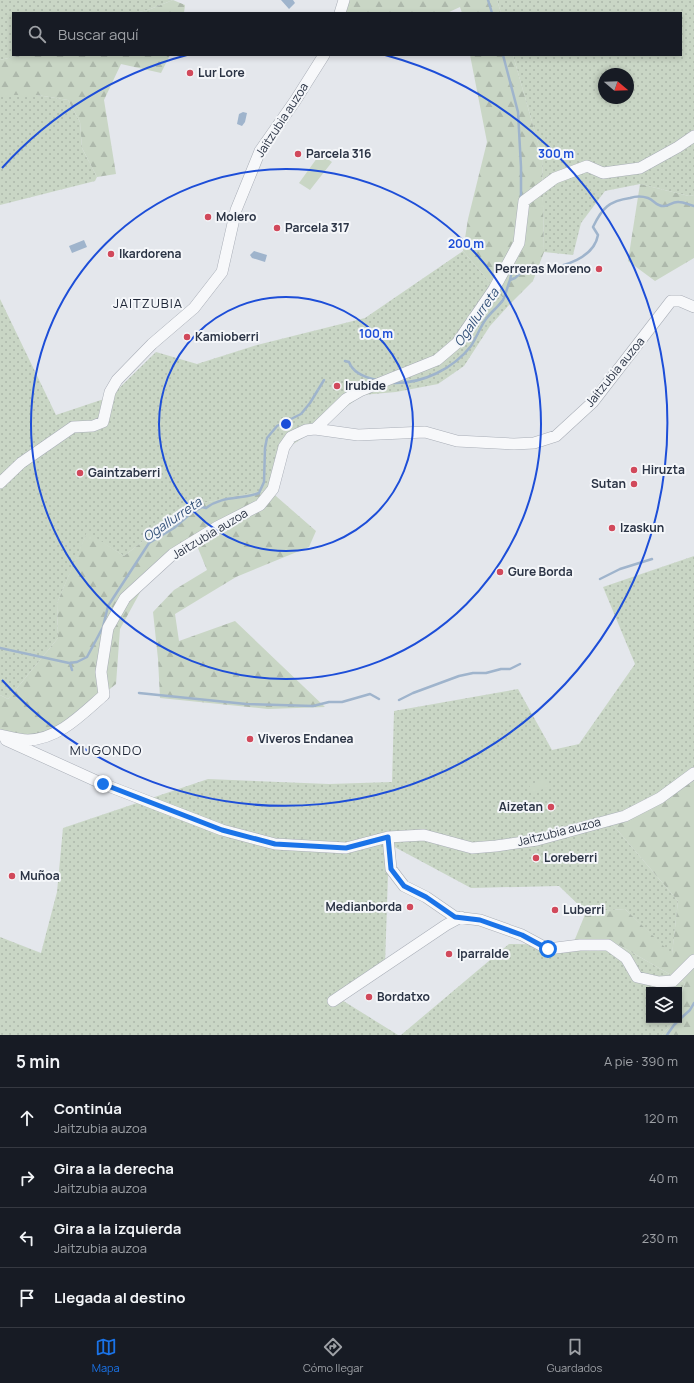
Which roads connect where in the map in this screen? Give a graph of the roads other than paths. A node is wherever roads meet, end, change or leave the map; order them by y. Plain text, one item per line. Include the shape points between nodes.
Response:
1 (344, 0) edge
2 (340, 12) edge
3 (323, 56) edge
4 (694, 136) edge
5 (694, 307) edge
6 (314, 429) junction
7 (0, 483) edge
8 (0, 736) edge
9 (694, 773) edge
10 (388, 837) junction
11 (461, 917) junction
12 (694, 960) edge
13 (333, 1001) dead end

1 - 2 street
3 - 7 street, Jaitzubia auzoa via 260,151 236,210 222,272 194,308 152,344 117,380 110,392 104,422 94,426 74,427 21,463
4 - 6 street, Jaitzubia auzoa via 640,168 603,173 588,166 555,178 524,201 519,242 494,289 457,342 437,360 346,399
5 - 6 street, Jaitzubia auzoa via 680,301 671,301 593,402 556,436 541,441 514,444 457,441 425,432 358,435
6 - 8 street, Jaitzubia auzoa via 291,437 284,447 272,489 260,505 173,554 126,598 108,628 101,672 104,695 66,727 51,735 26,740
8 - 10 street, Jaitzubia auzoa via 103,784 244,837 275,844 346,848
9 - 10 street, Jaitzubia auzoa via 660,798 625,816 537,840 472,848 424,835
10 - 11 street via 391,869 404,886 426,897 455,917
11 - 12 street via 480,920 522,935 548,949 608,945 626,958 636,977 659,982 672,982
11 - 13 street via 446,924

